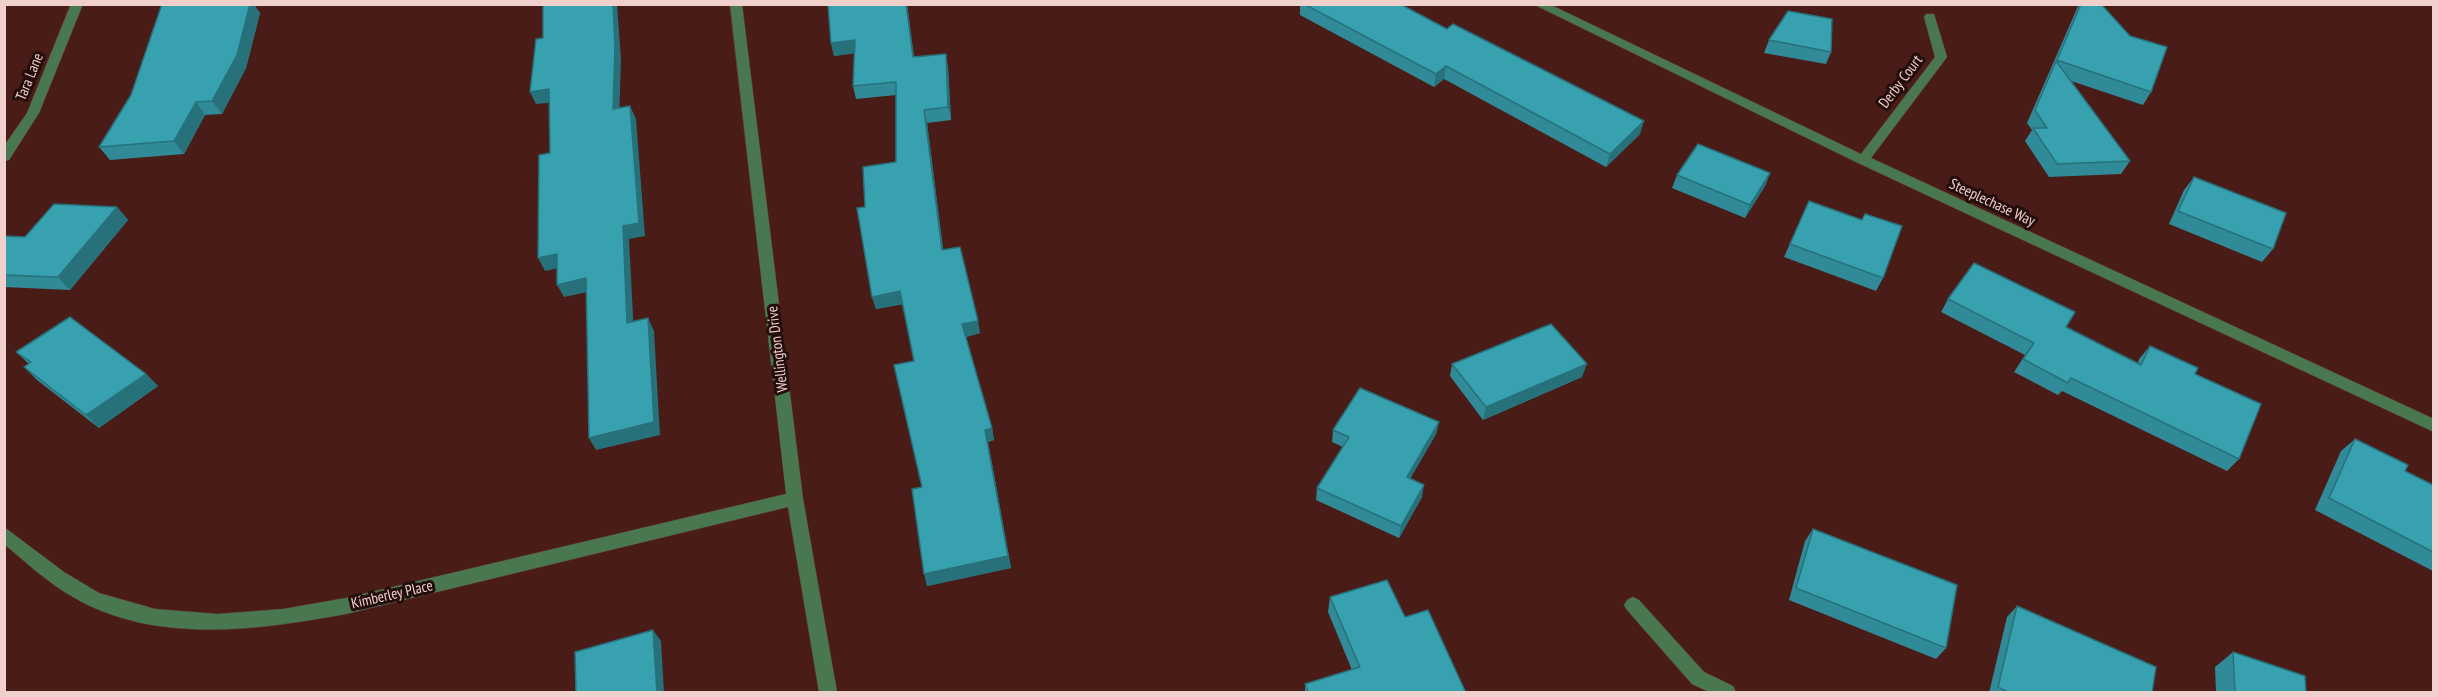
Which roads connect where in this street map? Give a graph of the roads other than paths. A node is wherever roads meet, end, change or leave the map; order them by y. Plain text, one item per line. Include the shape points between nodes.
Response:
1 (77, 4) edge
2 (736, 4) edge
3 (1539, 4) edge
4 (1930, 18) dead end
5 (4, 157) edge
6 (1863, 160) junction
7 (2433, 426) edge
8 (795, 499) junction
9 (4, 534) edge
10 (1633, 604) dead end
11 (828, 693) edge
12 (1726, 693) edge

1 - 5 street, Tara Lane via 33,113
2 - 8 street, Wellington Drive
3 - 6 street, Steeplechase Way
4 - 6 street, Derby Court via 1941,57
6 - 7 street, Steeplechase Way
8 - 9 street, Kimberley Place via 346,606 283,618 224,622 176,620 93,599
8 - 11 street, Wellington Drive
10 - 12 street via 1698,678

